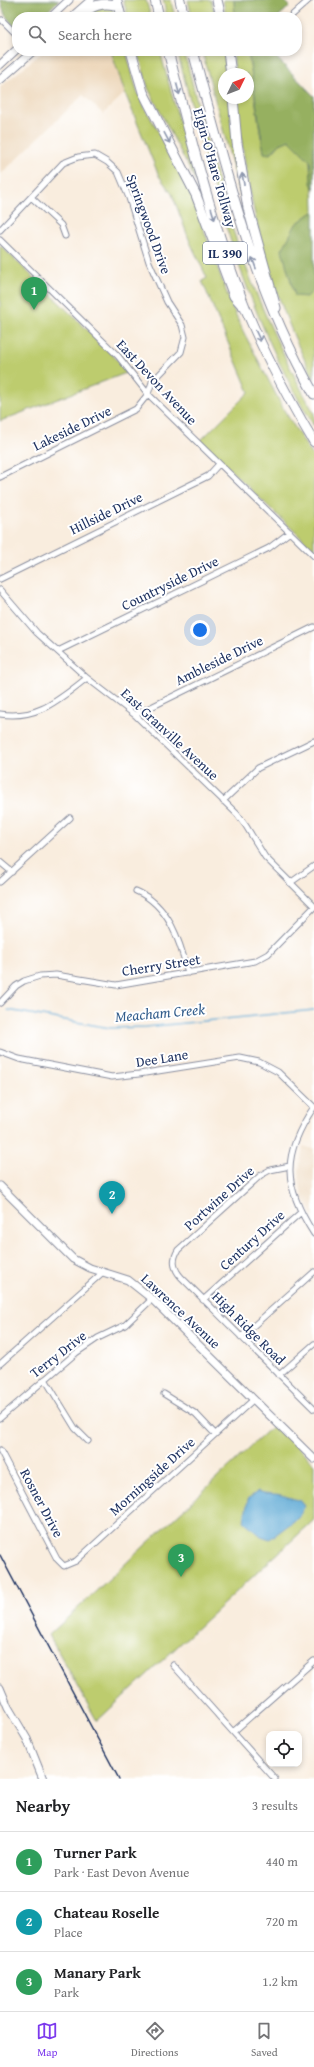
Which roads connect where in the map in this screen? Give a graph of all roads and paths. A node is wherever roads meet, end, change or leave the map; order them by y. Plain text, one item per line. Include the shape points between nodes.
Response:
1 (69, 0) edge
2 (91, 0) edge
3 (155, 0) edge
4 (180, 0) edge
5 (217, 0) edge
6 (309, 0) edge
7 (117, 3) edge
8 (56, 12) edge
9 (78, 12) edge
10 (84, 12) edge
11 (158, 12) edge
12 (183, 12) edge
13 (220, 12) edge
14 (296, 12) edge
15 (2, 20) dead end
16 (12, 30) edge
17 (12, 54) edge
18 (27, 56) edge
19 (132, 56) edge
20 (169, 56) edge
21 (194, 56) edge
22 (229, 56) edge
23 (0, 65) edge
24 (230, 68) edge
25 (0, 80) edge
26 (234, 104) edge
27 (31, 197) junction
28 (0, 230) edge
29 (65, 236) dead end
30 (0, 240) edge
31 (248, 313) junction
32 (280, 325) junction
33 (148, 394) junction
34 (314, 394) edge
35 (314, 442) edge
36 (219, 464) junction
37 (0, 477) edge
38 (290, 532) junction
39 (314, 556) edge
40 (0, 579) edge
41 (0, 590) edge
42 (314, 627) edge
43 (58, 651) junction
44 (88, 678) junction
45 (0, 714) edge
46 (135, 715) junction
47 (314, 741) edge
48 (223, 800) junction
49 (70, 818) dead end
50 (0, 862) edge
51 (314, 866) edge
52 (12, 872) junction
53 (0, 882) edge
54 (290, 883) junction
55 (136, 891) dead end
56 (314, 906) edge
57 (188, 973) junction
58 (0, 1004) edge
59 (0, 1052) edge
60 (314, 1107) edge
61 (290, 1166) junction
62 (0, 1186) edge
63 (300, 1213) junction
64 (314, 1234) edge
65 (174, 1261) joint
66 (314, 1272) edge
67 (102, 1273) junction
68 (152, 1299) junction
69 (203, 1300) junction
70 (241, 1337) junction
71 (314, 1344) edge
72 (0, 1364) edge
73 (279, 1375) junction
74 (45, 1379) junction
75 (164, 1394) dead end
76 (254, 1399) junction
77 (314, 1409) edge
78 (0, 1418) edge
79 (215, 1434) junction
80 (88, 1441) dead end
81 (0, 1450) edge
82 (314, 1459) edge
83 (64, 1566) joint
84 (314, 1660) edge
85 (173, 1665) dead end
86 (0, 1688) edge
87 (233, 1732) junction
88 (43, 1779) edge
89 (275, 1779) edge

1 - 8 street
2 - 9 street
3 - 11 highway
4 - 12 highway
5 - 13 highway
6 - 14 street
7 - 10 highway via 102,1
15 - 16 street
17 - 23 street
18 - 25 street
19 -> 31 highway via 143,92 193,188 234,296
20 -> 31 highway, Elgin-O'Hare Tollway / IL 390 via 221,242
32 -> 21 highway, Elgin-O'Hare Tollway / IL 390 via 236,210
22 - 24 highway
32 -> 26 highway via 275,299 248,208
27 - 28 street, Springwood Drive
27 - 29 street via 61,225
27 - 33 street, Springwood Drive via 63,163 78,156 95,155 118,172 149,262 164,296 184,331 182,352 152,382
30 - 33 street, East Devon Avenue via 118,356
31 -> 35 highway, Elgin-O'Hare Tollway / IL 390 via 285,391
32 - 34 highway, Elgin-O'Hare Tollway / IL 390
33 - 36 street, East Devon Avenue
33 - 37 street, Lakeside Drive via 142,403 128,414
36 - 38 street, East Devon Avenue
36 - 40 street, Hillside Drive via 208,476
38 - 39 street, East Devon Avenue
38 - 43 street, Countryside Drive via 269,548
41 - 43 street, East Granville Avenue via 37,633
42 - 46 street, Ambleside Drive
43 - 44 street, East Granville Avenue
44 - 45 street via 43,709 24,715
44 - 46 street, East Granville Avenue
46 - 48 street, East Granville Avenue
47 - 48 street via 258,768
48 - 54 street, East Granville Avenue via 246,826 265,856
49 - 52 street
50 - 52 street
51 - 54 street
52 - 53 street
54 - 56 street, East Granville Avenue
55 - 57 street via 152,900 167,918 178,940
56 - 57 street, Cherry Street via 262,958
57 - 58 street, Cherry Street via 116,985 56,975 40,976 16,986
59 - 60 street, Dee Lane via 19,1059 112,1077 240,1058 259,1062 278,1072
60 - 61 street via 295,1139
61 - 63 street via 292,1191
61 - 65 street, Portwine Drive via 270,1170 261,1175 178,1250
62 - 67 street, Lawrence Avenue via 69,1256 78,1263
63 - 64 street
63 - 69 street, Century Drive
65 - 69 street, High Ridge Road via 177,1273
66 - 70 street
67 - 68 street, Lawrence Avenue via 128,1280
67 - 72 street
68 - 74 street, Terry Drive via 132,1320 85,1346
68 - 76 street, Lawrence Avenue
69 - 70 street, High Ridge Road
70 - 73 street, High Ridge Road
71 - 73 street
73 - 77 street, High Ridge Road
74 - 78 street, Terry Drive
74 - 80 street via 75,1428
75 - 79 street via 196,1414
76 - 79 street, Morningside Drive
76 - 82 street, Lawrence Avenue
79 - 83 street, Morningside Drive via 76,1561
81 - 83 street, Rosner Drive via 57,1559
84 - 87 street
85 - 87 street
86 - 88 street via 27,1739
87 - 89 street

